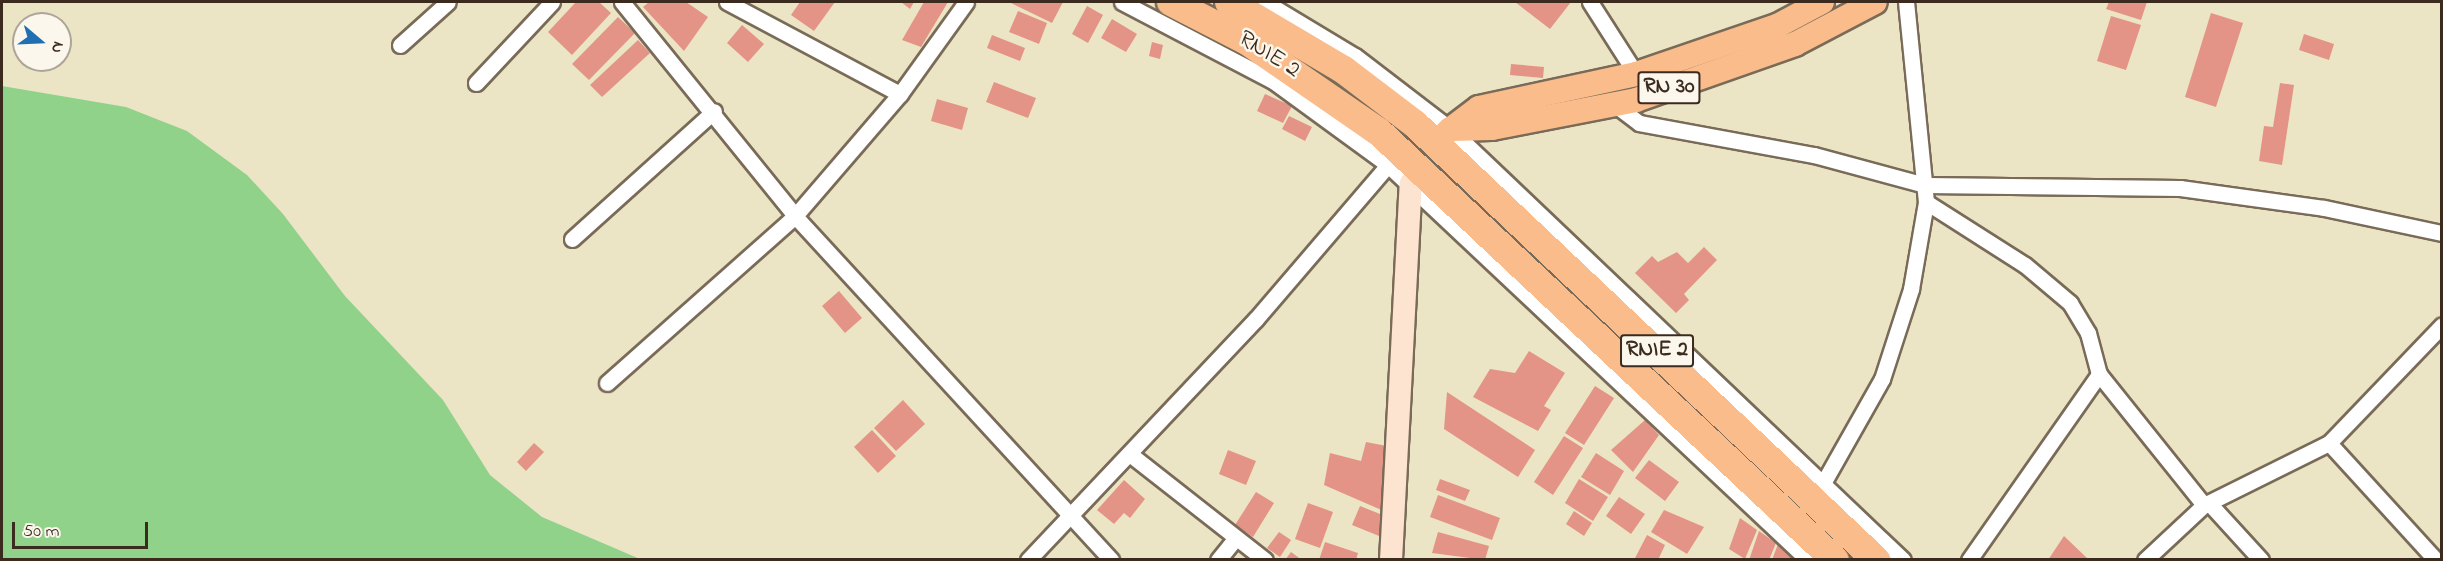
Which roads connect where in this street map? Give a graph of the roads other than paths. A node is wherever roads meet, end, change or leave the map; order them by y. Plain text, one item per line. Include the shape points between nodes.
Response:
1 (448, 2) edge
2 (552, 2) edge
3 (622, 2) edge
4 (728, 2) edge
5 (966, 2) edge
6 (1122, 2) edge
7 (1171, 2) edge
8 (1229, 2) edge
9 (1265, 2) edge
10 (1590, 2) edge
11 (1822, 2) edge
12 (1875, 2) edge
13 (1906, 2) edge
14 (400, 45) dead end
15 (1636, 74) junction
16 (476, 83) dead end
17 (900, 94) junction
18 (1614, 104) junction
19 (714, 111) junction
20 (1443, 136) junction
21 (1388, 165) junction
22 (1415, 176) junction
23 (1925, 185) junction
24 (1926, 202) junction
25 (795, 216) junction
26 (2442, 233) edge
27 (572, 239) dead end
28 (2442, 325) edge
29 (2099, 374) junction
30 (607, 383) dead end
31 (2329, 443) junction
32 (1131, 455) junction
33 (1822, 485) junction
34 (2207, 504) junction
35 (1069, 518) junction
36 (1234, 540) junction
37 (1028, 560) edge
38 (1111, 560) edge
39 (1218, 560) edge
40 (1265, 560) edge
41 (1391, 560) edge
42 (1808, 560) edge
43 (1835, 560) edge
44 (1876, 560) edge
45 (1903, 560) edge
46 (1969, 560) edge
47 (2145, 560) edge
48 (2261, 560) edge
49 (2436, 560) edge

1 - 14 street
2 - 16 street
3 - 19 street
4 - 17 street
5 - 17 street
6 - 21 street via 1272,81
7 - 22 highway, RNIE 2 / RNIE 2 via 1246,40 1330,94
8 - 20 highway, RNIE 2 / RNIE 2 via 1344,70
9 - 20 street via 1355,56
10 - 15 street
11 - 15 main road, RN 30 via 1777,26
12 - 18 main road, RN 30 / RN 30 via 1795,44
13 - 23 street
15 - 20 main road, RN 30 via 1479,108
17 - 25 street
18 - 20 main road, RN 30 / RN 30
18 - 23 street via 1640,123 1814,155
19 - 25 street
19 - 27 street
20 - 22 main road
20 - 33 street
20 - 44 highway, RNIE 2 / RNIE 2
21 - 22 street
21 - 32 street
22 - 41 street
22 - 42 street
22 - 43 highway, RNIE 2 / RNIE 2
23 - 24 street
23 - 26 street via 2180,188 2324,208
24 - 29 street via 2025,265 2070,303 2088,333
24 - 33 street via 1902,328 1882,379
25 - 30 street
25 - 35 street
28 - 31 street
29 - 34 street
29 - 46 street
31 - 34 street
31 - 49 street
32 - 35 street
32 - 36 street
33 - 45 street
34 - 47 street
34 - 48 street
35 - 37 street
35 - 38 street
36 - 39 street
36 - 40 street

